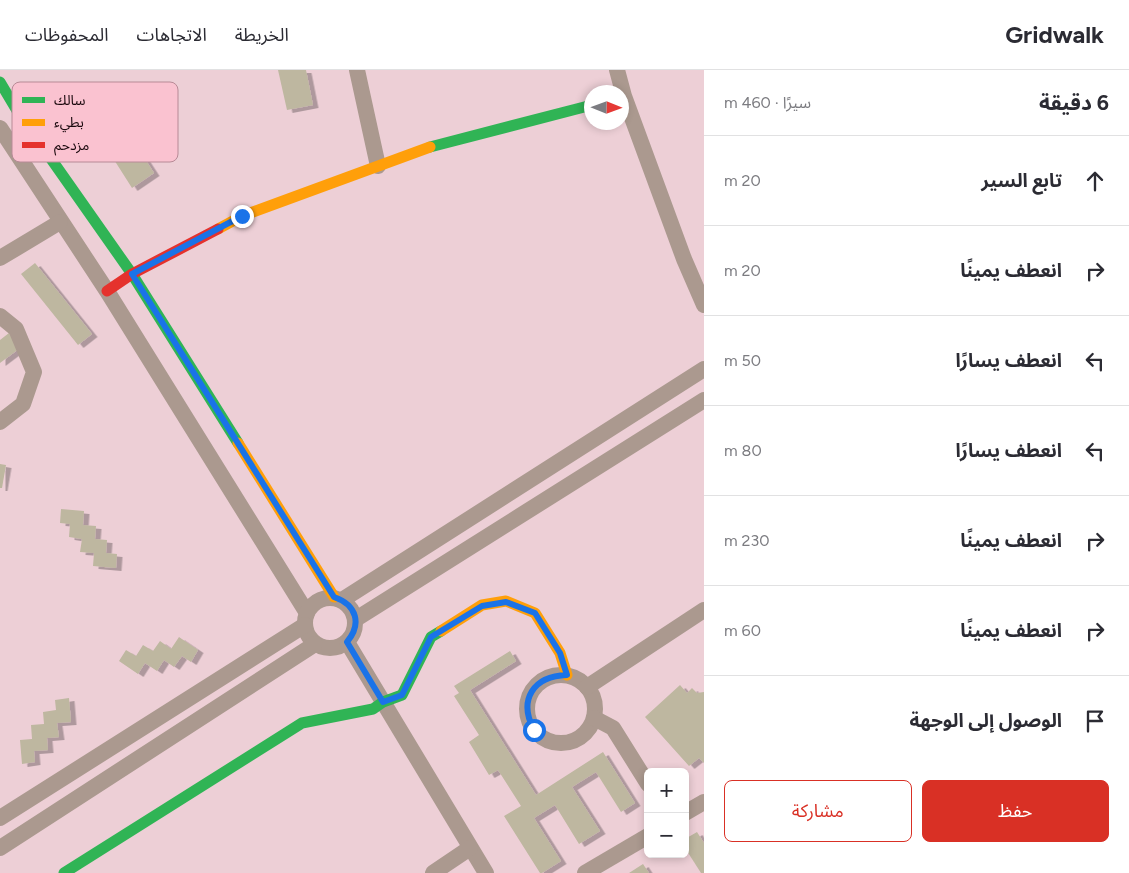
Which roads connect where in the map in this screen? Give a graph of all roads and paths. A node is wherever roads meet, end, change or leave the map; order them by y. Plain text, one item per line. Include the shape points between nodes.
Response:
1 (357, 70) edge
2 (617, 70) edge
3 (0, 82) edge
4 (620, 85) edge
5 (12, 102) edge
6 (584, 107) edge
7 (629, 113) edge
8 (0, 128) edge
9 (12, 147) edge
10 (22, 162) edge
11 (53, 162) edge
12 (378, 166) junction
13 (60, 222) junction
14 (0, 258) edge
15 (132, 274) junction
16 (106, 291) junction
17 (704, 305) edge
18 (0, 316) edge
19 (704, 369) edge
20 (704, 400) edge
21 (0, 422) edge
22 (338, 599) junction
23 (704, 610) edge
24 (306, 619) junction
25 (356, 619) junction
26 (347, 642) junction
27 (315, 644) junction
28 (567, 675) junction
29 (587, 687) junction
30 (383, 702) junction
31 (594, 718) junction
32 (644, 778) edge
33 (704, 802) edge
34 (687, 813) edge
35 (0, 818) edge
36 (644, 838) edge
37 (0, 848) edge
38 (470, 848) junction
39 (64, 873) edge
40 (433, 873) edge
41 (486, 873) edge
42 (585, 873) edge

1 - 12 street
2 - 4 street
3 - 5 street
6 - 12 street via 430,148
7 - 17 street
8 - 9 street
10 - 13 street
11 - 15 street
12 - 15 street via 242,216
13 - 14 street
13 - 16 street
15 - 16 street
15 - 22 street
16 - 24 street
18 - 21 street via 16,329 34,372 23,404
19 - 22 street
20 - 25 street
22 - 24 street via 318,601 311,606
22 - 25 street via 348,605
23 - 29 street
24 - 27 street via 309,638
24 - 35 street
25 - 26 street via 356,628
26 - 27 street via 331,649
26 - 30 street
27 - 37 street
28 - 29 street
28 - 30 street via 560,653 535,613 506,602 482,606 431,637 402,695
28 - 31 street via 544,679 529,697 528,720 534,730 552,743 574,742 590,728
29 - 31 street via 593,696
30 - 38 street
30 - 39 street via 372,709 302,723
31 - 32 street via 613,728
33 - 34 street
36 - 42 street
38 - 40 street
38 - 41 street

